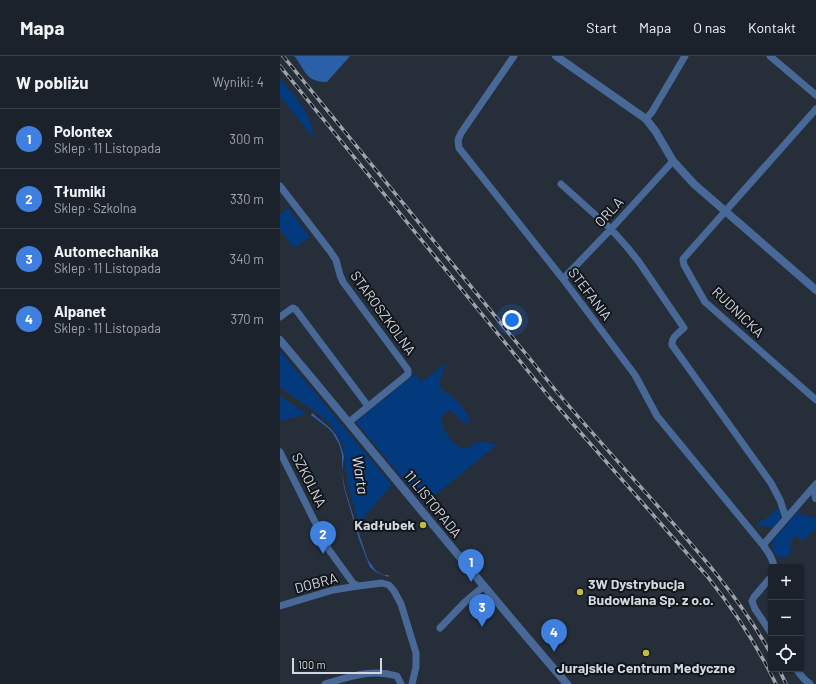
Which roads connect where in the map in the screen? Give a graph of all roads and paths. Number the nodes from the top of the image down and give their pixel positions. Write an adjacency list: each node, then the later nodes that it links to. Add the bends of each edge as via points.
1 (514, 56): 13 (street, STEFANIA, via 464,128 458,145)
2 (556, 56): 7 (street)
3 (685, 56): 7 (street)
4 (770, 56): 5 (street)
5 (816, 96)
6 (816, 109): 11 (street, RUDNICKA)
7 (646, 118): 8 (street)
8 (673, 161): 11 (street, via 694,184); 12 (street, ORLA)
9 (561, 184): 12 (street)
10 (280, 186): 18 (street, STAROSZKOLNA, via 330,251 336,260 343,282 408,370 407,375)
11 (725, 211): 14 (street); 17 (street, RUDNICKA, via 685,257 684,264 705,302)
12 (611, 229): 13 (street, ORLA); 24 (street, via 635,256 684,328 674,337 672,345 770,483 780,500)
13 (563, 279): 25 (street, STEFANIA, via 635,375 657,416)
14 (816, 290)
15 (280, 317): 18 (street, via 292,308 296,310)
16 (280, 340): 19 (street, 11 LISTOPADA)
17 (816, 400)
18 (368, 406): 19 (street, STAROSZKOLNA)
19 (349, 422): 29 (street, 11 LISTOPADA)
20 (280, 452): 28 (street, SZKOLNA, via 329,550 353,583)
21 (816, 484): 24 (street)
22 (816, 490): 23 (street)
23 (816, 498)
24 (786, 518): 25 (street)
25 (763, 545): 26 (street, STEFANIA)
26 (774, 564)
27 (768, 581): 32 (street, via 752,602)
28 (358, 586): 30 (street, DOBRA, via 333,590); 36 (street, via 380,583 389,585 402,604 416,653)
29 (484, 586): 31 (street); 37 (street, 11 LISTOPADA)
30 (280, 606)
31 (440, 628)
32 (768, 628)
33 (798, 672): 38 (street)
34 (324, 684): 35 (street, via 365,673 397,676)
35 (401, 684)
36 (412, 684)
37 (567, 684)
38 (810, 684)

